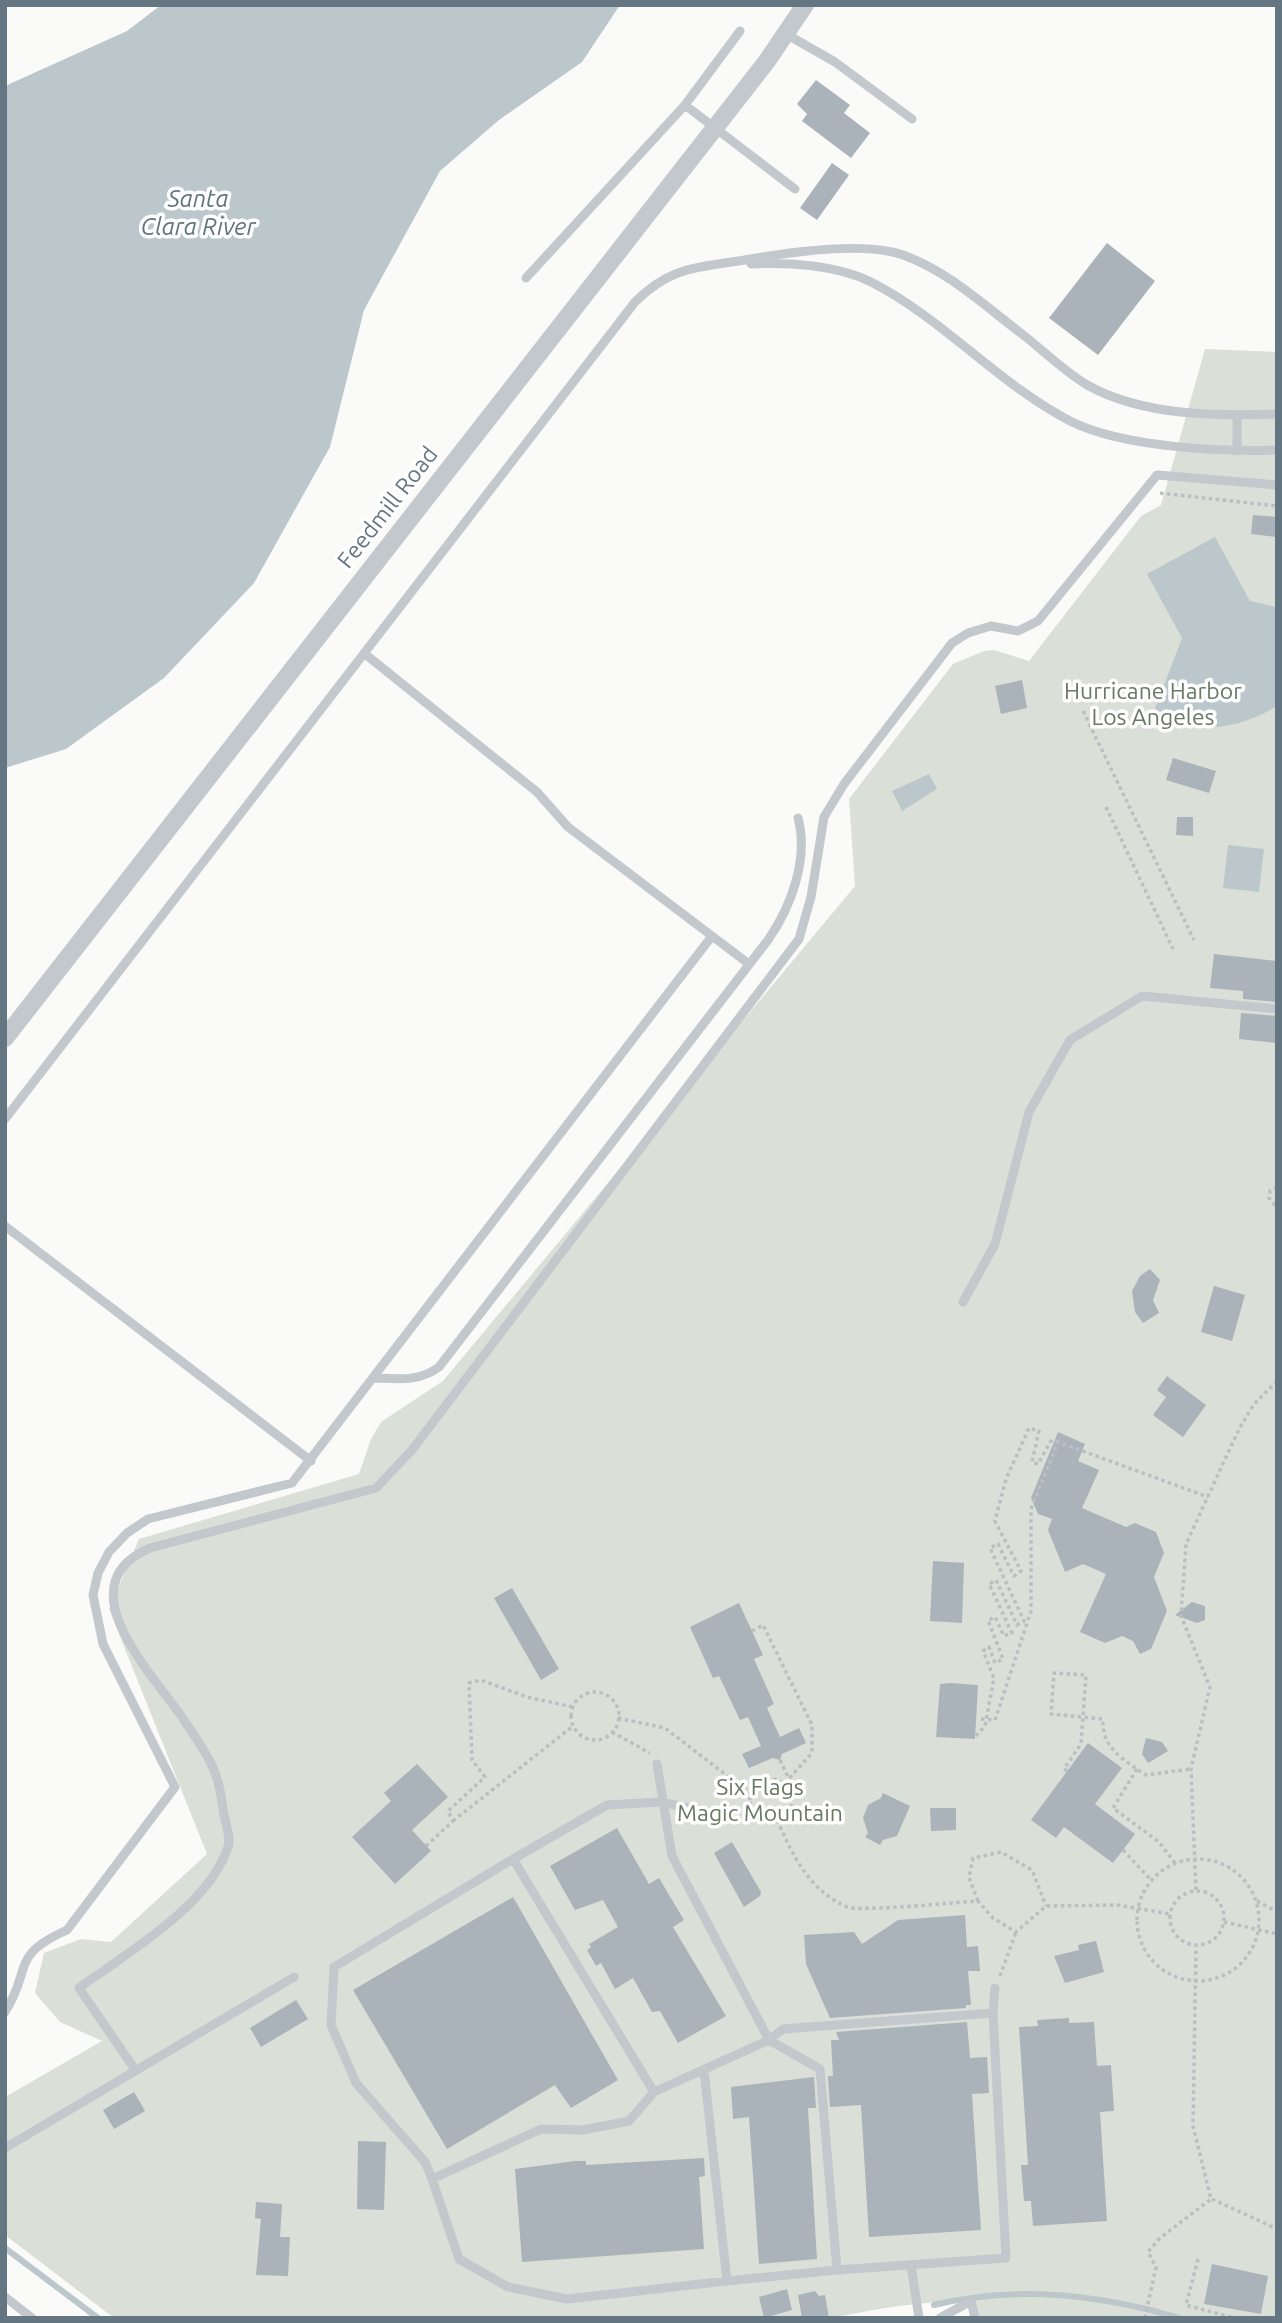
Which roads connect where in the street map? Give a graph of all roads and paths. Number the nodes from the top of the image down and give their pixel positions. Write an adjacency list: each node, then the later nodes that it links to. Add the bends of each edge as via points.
1 (805, 5): 3 (street, Feedmill Road)
2 (740, 31): 4 (lane)
3 (786, 34): 5 (lane, via 835,62); 6 (street, Feedmill Road)
4 (685, 105): 6 (lane); 9 (lane)
5 (912, 119)
6 (713, 129): 7 (lane); 26 (street, Feedmill Road)
7 (795, 189)
8 (717, 265): 11 (lane, via 797,251 900,254 948,278 1088,385 1146,405); 13 (lane, via 773,263 857,276 909,306 1017,388 1075,423 1102,433); 17 (lane, via 673,272 635,302)
9 (526, 278)
10 (1277, 414): 11 (lane)
11 (1237, 415): 13 (lane)
12 (1277, 450): 13 (lane)
13 (1237, 451)
14 (1277, 485): 15 (lane, via 1157,475)
15 (1144, 491): 16 (path); 83 (lane, via 1038,621 1018,631 991,626 951,643 824,817 799,939 412,1450 376,1488 150,1548 119,1569 113,1592 117,1621 217,1777 229,1844 211,1882 157,1931 79,1988)
16 (1277, 506)
17 (365, 654): 21 (lane, via 537,792 568,827); 27 (lane)
18 (1083, 711): 22 (path)
19 (1106, 807): 23 (path)
20 (798, 818): 24 (lane, via 800,851 793,897)
21 (712, 936): 24 (lane); 32 (lane)
22 (1194, 940)
23 (1173, 949)
24 (749, 964): 32 (lane, via 439,1367 426,1376 409,1379)
25 (1277, 1009): 31 (lane, via 1142,996 1070,1040 1029,1112 995,1244)
26 (5, 1038)
27 (5, 1119)
28 (1277, 1186): 29 (path, via 1269,1198)
29 (1277, 1207)
30 (5, 1226): 35 (lane)
31 (963, 1302)
32 (375, 1378): 35 (lane)
33 (1277, 1381): 36 (path, via 1254,1404)
34 (1058, 1442): 36 (path); 41 (path, bridge, via 1031,1509 1031,1611 995,1720); 44 (path, via 1052,1439 1038,1464 1032,1462 1039,1431 1029,1428 1006,1479 995,1521 1021,1571 1014,1576 998,1544 990,1548 1024,1621 1017,1625 996,1580 989,1584 1012,1633 1004,1636 995,1617 988,1620 1003,1659 995,1663 989,1647 983,1651 994,1678 985,1726)
35 (311, 1461): 79 (lane, via 292,1483 148,1519 109,1552 93,1595 103,1644 175,1787 66,1930 30,1952 18,1992)
36 (1208, 1497): 48 (path, via 1186,1544 1181,1616 1210,1687)
37 (752, 1630): 50 (path, via 763,1625 812,1725 812,1753)
38 (573, 1707): 40 (path, via 588,1693 603,1694 615,1703); 42 (path); 57 (path, via 527,1698 481,1680 468,1683 472,1760 485,1777 448,1811)
39 (1083, 1717): 39 (path, via 1051,1714 1054,1673 1086,1675); 47 (path, via 1103,1719 1107,1742 1116,1756); 49 (path, via 1081,1744 1064,1769)
40 (618, 1718): 43 (path); 52 (path, via 665,1728)
41 (981, 1719)
42 (573, 1726): 43 (path, via 592,1740); 57 (path)
43 (612, 1732): 46 (path, via 648,1750)
44 (976, 1736)
45 (780, 1760): 50 (path)
46 (657, 1764): 53 (lane)
47 (1137, 1769): 48 (path, via 1146,1775); 62 (path, via 1113,1808 1159,1842)
48 (1191, 1769): 60 (path)
49 (1067, 1771)
50 (789, 1779): 51 (path)
51 (785, 1783): 52 (path, via 766,1779); 56 (path, via 792,1794 791,1807)
52 (751, 1794): 54 (path)
53 (661, 1802): 55 (lane); 61 (lane, via 607,1805); 81 (lane, via 672,1856)
54 (752, 1809): 55 (path); 56 (path, via 762,1819)
55 (709, 1812)
56 (777, 1820): 65 (path, via 797,1865 815,1885 849,1909)
57 (453, 1821): 58 (path)
58 (426, 1846)
59 (1123, 1850): 63 (path)
60 (1196, 1858): 62 (path); 64 (path); 66 (path, via 1233,1870)
61 (513, 1859): 84 (lane); 86 (lane, via 334,1967 331,2025 356,2083 425,2162)
62 (1175, 1863): 63 (path)
63 (1152, 1881): 68 (path)
64 (1196, 1890): 70 (path, via 1175,1900); 71 (path, via 1216,1898)
65 (978, 1901): 67 (path, via 969,1878 973,1858 1001,1852 1032,1870); 73 (path, via 993,1918)
66 (1257, 1901): 69 (path); 72 (path)
67 (1046, 1906): 68 (path); 73 (path)
68 (1137, 1909): 70 (path); 77 (path, via 1137,1930 1157,1967 1174,1978)
69 (1277, 1912)
70 (1170, 1914): 75 (path, via 1176,1935)
71 (1224, 1922): 72 (path); 75 (path, via 1216,1938)
72 (1258, 1930): 74 (path); 77 (path, via 1247,1958 1233,1972)
73 (1016, 1932): 78 (path)
74 (1277, 1934)
75 (1196, 1945): 77 (path)
76 (294, 1977): 83 (lane)
77 (1195, 1982): 87 (path, via 1193,2126)
78 (995, 1988): 80 (lane)
79 (5, 2012)
80 (993, 2013): 81 (lane, via 783,2029); 90 (lane, via 1006,2258)
81 (769, 2040): 82 (lane); 91 (lane, via 820,2069)
82 (704, 2070): 84 (lane); 92 (lane)
83 (136, 2071): 85 (lane)
84 (654, 2092): 86 (lane, via 629,2121 583,2130 541,2129)
85 (5, 2148)
86 (432, 2179): 92 (lane, via 459,2259 508,2287 567,2299)
87 (1211, 2199): 88 (path); 98 (path, via 1148,2252 1156,2266)
88 (1277, 2229)
89 (1198, 2259): 99 (path, via 1186,2305)
90 (911, 2265): 91 (lane); 95 (lane)
91 (837, 2270): 92 (lane)
92 (727, 2281)
93 (5, 2297): 94 (lane)
94 (32, 2318)
95 (919, 2318)
96 (940, 2318): 97 (lane, via 971,2301)
97 (975, 2318)
98 (1145, 2318)
99 (1234, 2318)

